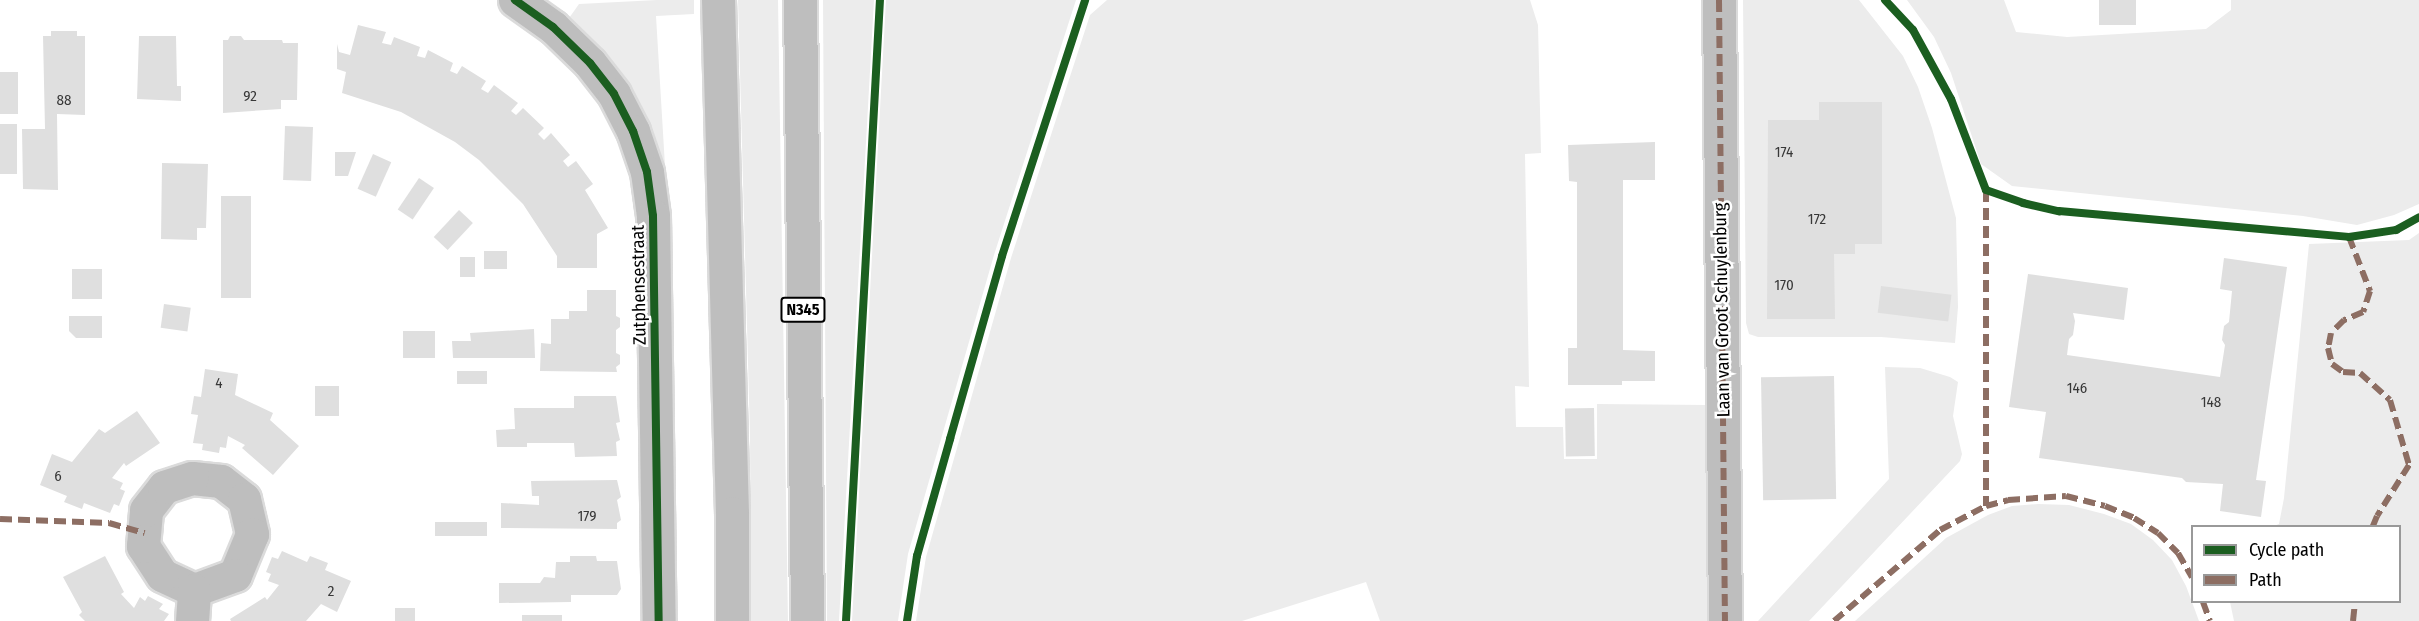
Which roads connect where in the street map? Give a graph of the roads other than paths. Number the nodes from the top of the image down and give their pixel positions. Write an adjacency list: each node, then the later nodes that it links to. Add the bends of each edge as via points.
1 (515, 0): 5 (street, Zutphensestraat, via 553,27 590,63 614,94 633,131 646,172 652,216)
2 (718, 0): 6 (street)
3 (800, 0): 7 (street, N345)
4 (1719, 0): 8 (street, Laan van Groot Schuylenburg)
5 (659, 621)
6 (732, 621)
7 (807, 621)
8 (1725, 621)

